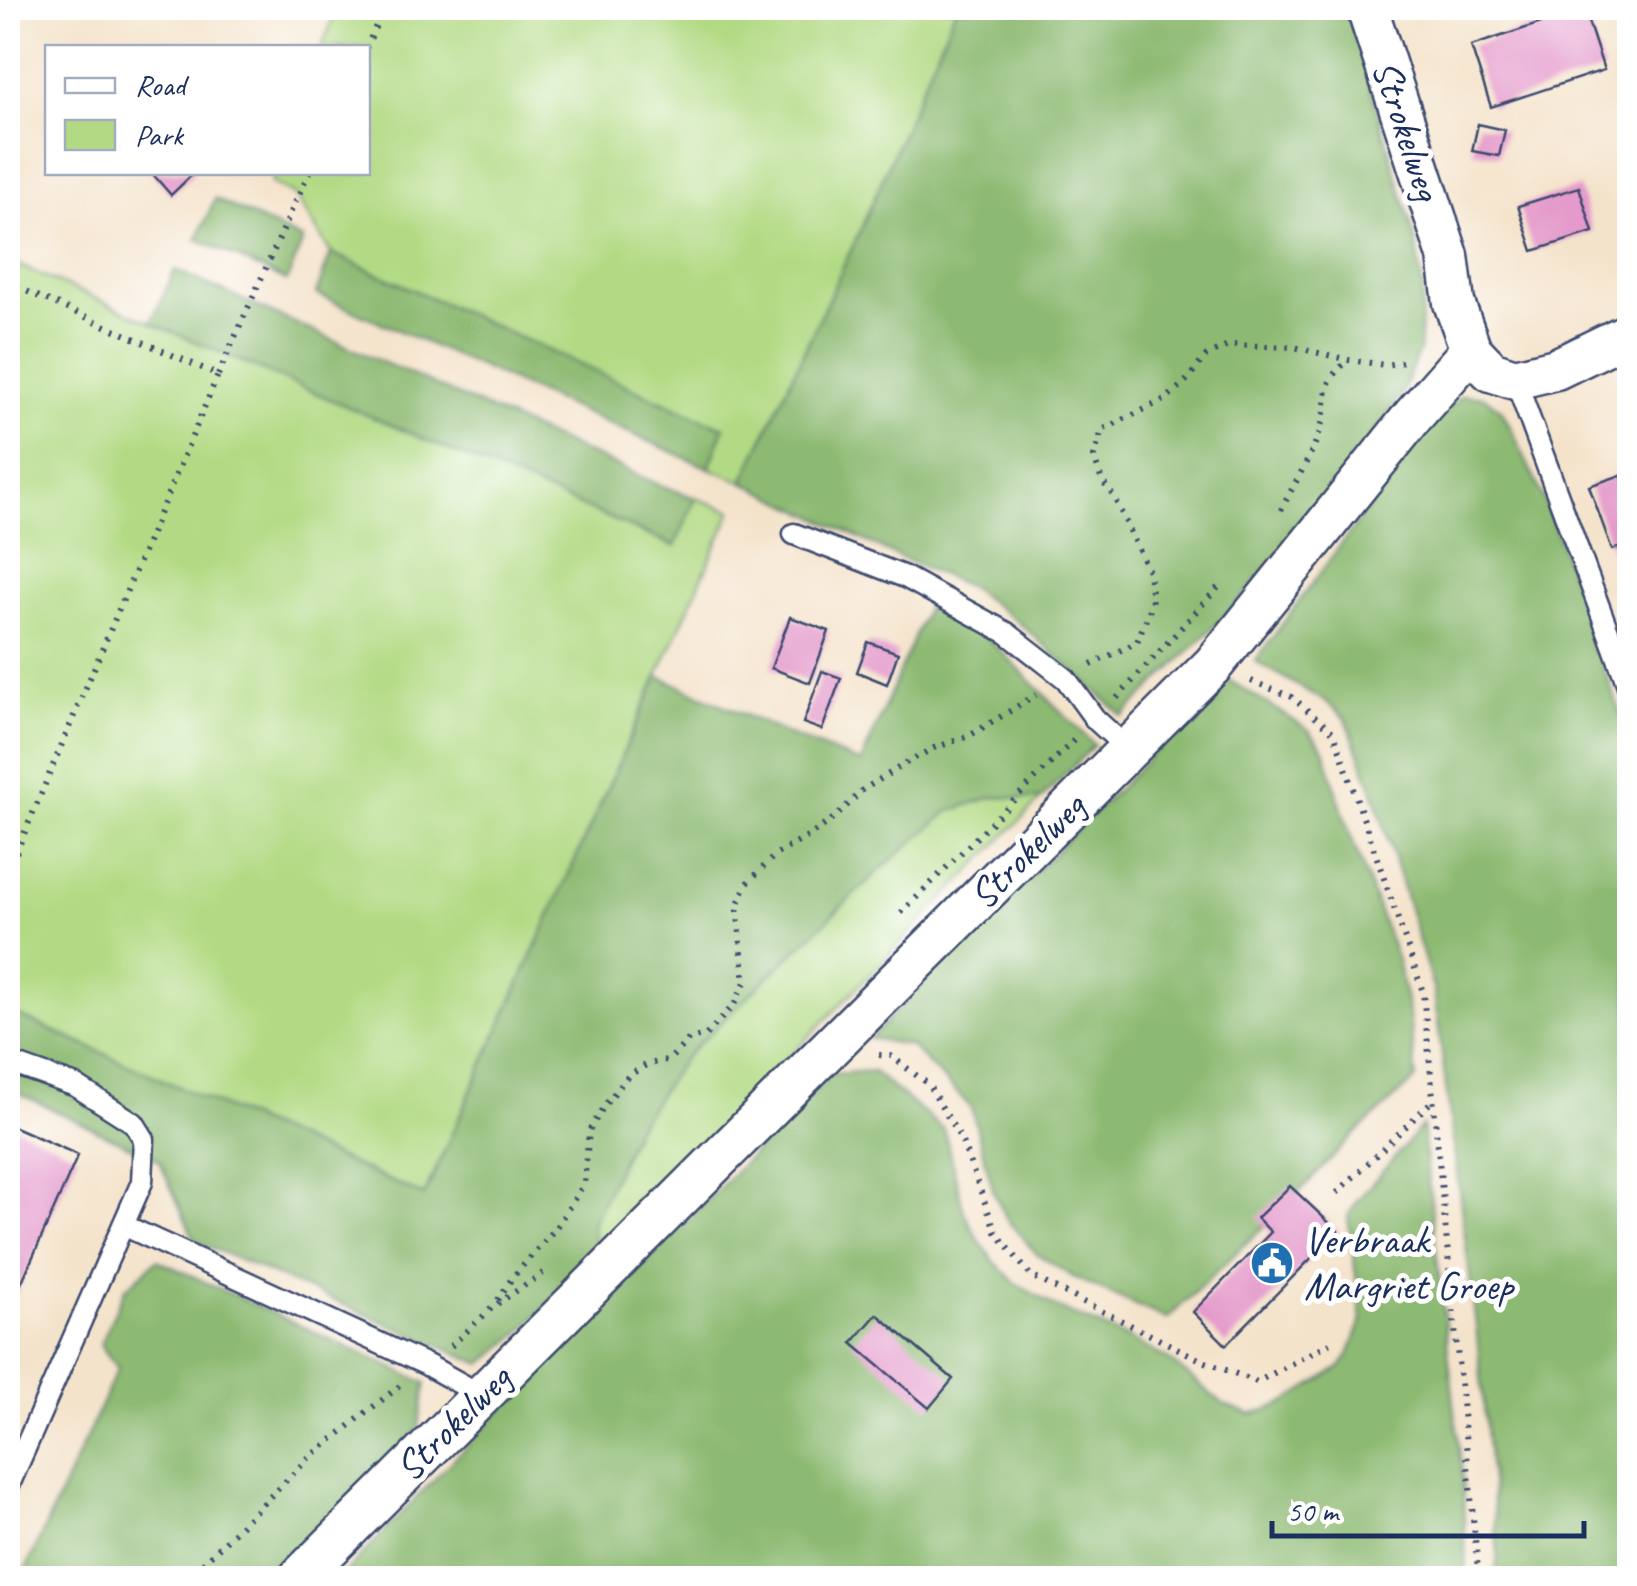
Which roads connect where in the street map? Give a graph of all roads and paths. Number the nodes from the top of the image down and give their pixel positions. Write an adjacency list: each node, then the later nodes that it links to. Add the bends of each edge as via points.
1 (384, 8): 3 (path)
2 (1367, 8): 7 (street, Strokelweg, via 1448,256 1454,303)
3 (367, 45)
4 (308, 175): 8 (path)
5 (8, 283): 8 (path)
6 (1630, 333): 9 (street, via 1556,369)
7 (1471, 350): 9 (street, via 1491,371); 13 (street, Strokelweg)
8 (218, 375): 18 (path)
9 (1515, 379): 15 (lane)
10 (1278, 518): 14 (path, via 1320,431 1334,371 1349,360 1294,346 1230,345 1206,356 1166,398 1102,430 1094,457 1149,571 1152,604 1137,642)
11 (794, 534): 14 (lane, via 905,577 1007,632)
12 (1231, 572): 16 (path, Strokelweg)
13 (1213, 665): 17 (street, Strokelweg); 22 (path, via 1292,697 1334,732 1422,992)
14 (1066, 679): 16 (lane); 26 (path, via 862,792 746,885 737,906 745,982 734,1005 706,1034 628,1076 616,1091 589,1131 584,1184)
15 (1630, 692)
16 (1095, 719): 17 (lane); 19 (path, Strokelweg)
17 (1129, 750): 20 (street, Strokelweg)
18 (8, 872)
19 (896, 918)
20 (828, 1050): 27 (path, via 891,1056 928,1084 961,1139 996,1232 1032,1276 1257,1382); 29 (street, Strokelweg)
21 (8, 1062): 24 (lane, via 76,1086 134,1123 144,1138 142,1182)
22 (1432, 1100): 23 (path); 33 (path)
23 (1337, 1192)
24 (123, 1225): 28 (lane); 30 (lane)
25 (557, 1264): 26 (path, Strokelweg)
26 (494, 1306): 28 (path, Strokelweg)
27 (1330, 1342)
28 (427, 1365): 29 (lane); 31 (path, Strokelweg, via 310,1458)
29 (481, 1395): 32 (street, Strokelweg)
30 (8, 1487)
31 (188, 1578)
32 (299, 1578)
33 (1474, 1578)

